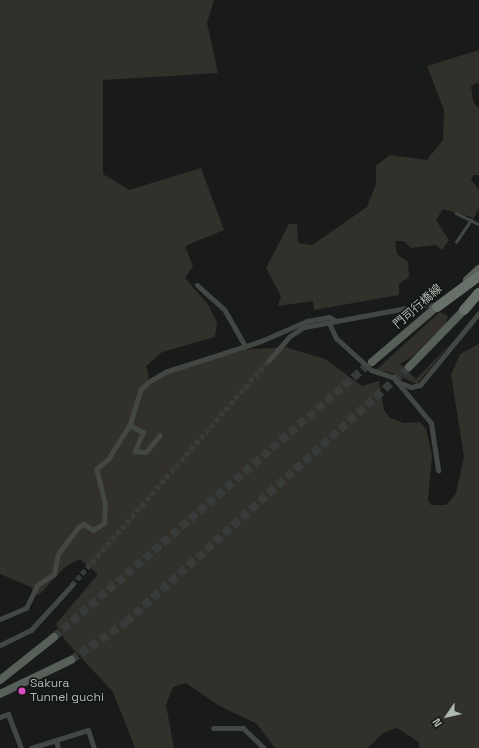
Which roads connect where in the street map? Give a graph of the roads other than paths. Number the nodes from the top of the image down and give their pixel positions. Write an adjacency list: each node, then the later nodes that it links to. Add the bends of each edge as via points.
1 (456, 213): 2 (lane)
2 (471, 220): 3 (lane); 4 (lane)
3 (479, 224)
4 (456, 242)
5 (479, 269): 9 (main road, 門司行橋線)
6 (479, 276): 9 (highway)
7 (197, 285): 14 (street, via 224,309)
8 (479, 295): 10 (highway)
9 (438, 306): 12 (street, via 428,304); 16 (main road, 門司行橋線)
10 (464, 310): 17 (main road)
11 (479, 313): 18 (street, via 420,385 411,387)
12 (336, 322): 13 (street); 14 (street, via 329,317 307,321)
13 (329, 323): 15 (street, via 298,331); 18 (street, via 336,338 371,370)
14 (245, 346): 19 (street, via 194,361 148,382 141,390)
15 (269, 360)
16 (372, 362)
17 (409, 367)
18 (396, 381): 21 (street, via 431,423)
19 (129, 425): 20 (street, via 143,432 135,451 146,452); 23 (street, via 108,459 96,469 105,504 104,523 93,530 83,524 78,527 58,554 54,574 37,585 26,608)
20 (160, 435)
21 (438, 470)
22 (72, 585): 25 (street, via 31,630)
23 (0, 619)
24 (54, 637): 27 (main road)
25 (0, 645)
26 (71, 660): 28 (main road)
27 (0, 680)
28 (0, 694)
29 (0, 717): 32 (street, via 8,714)
30 (213, 728): 36 (street, via 243,728)
31 (56, 740): 33 (street); 34 (street); 35 (street, via 88,730)
32 (20, 748)
33 (31, 748)
34 (58, 748)
35 (94, 748)
36 (264, 748)

